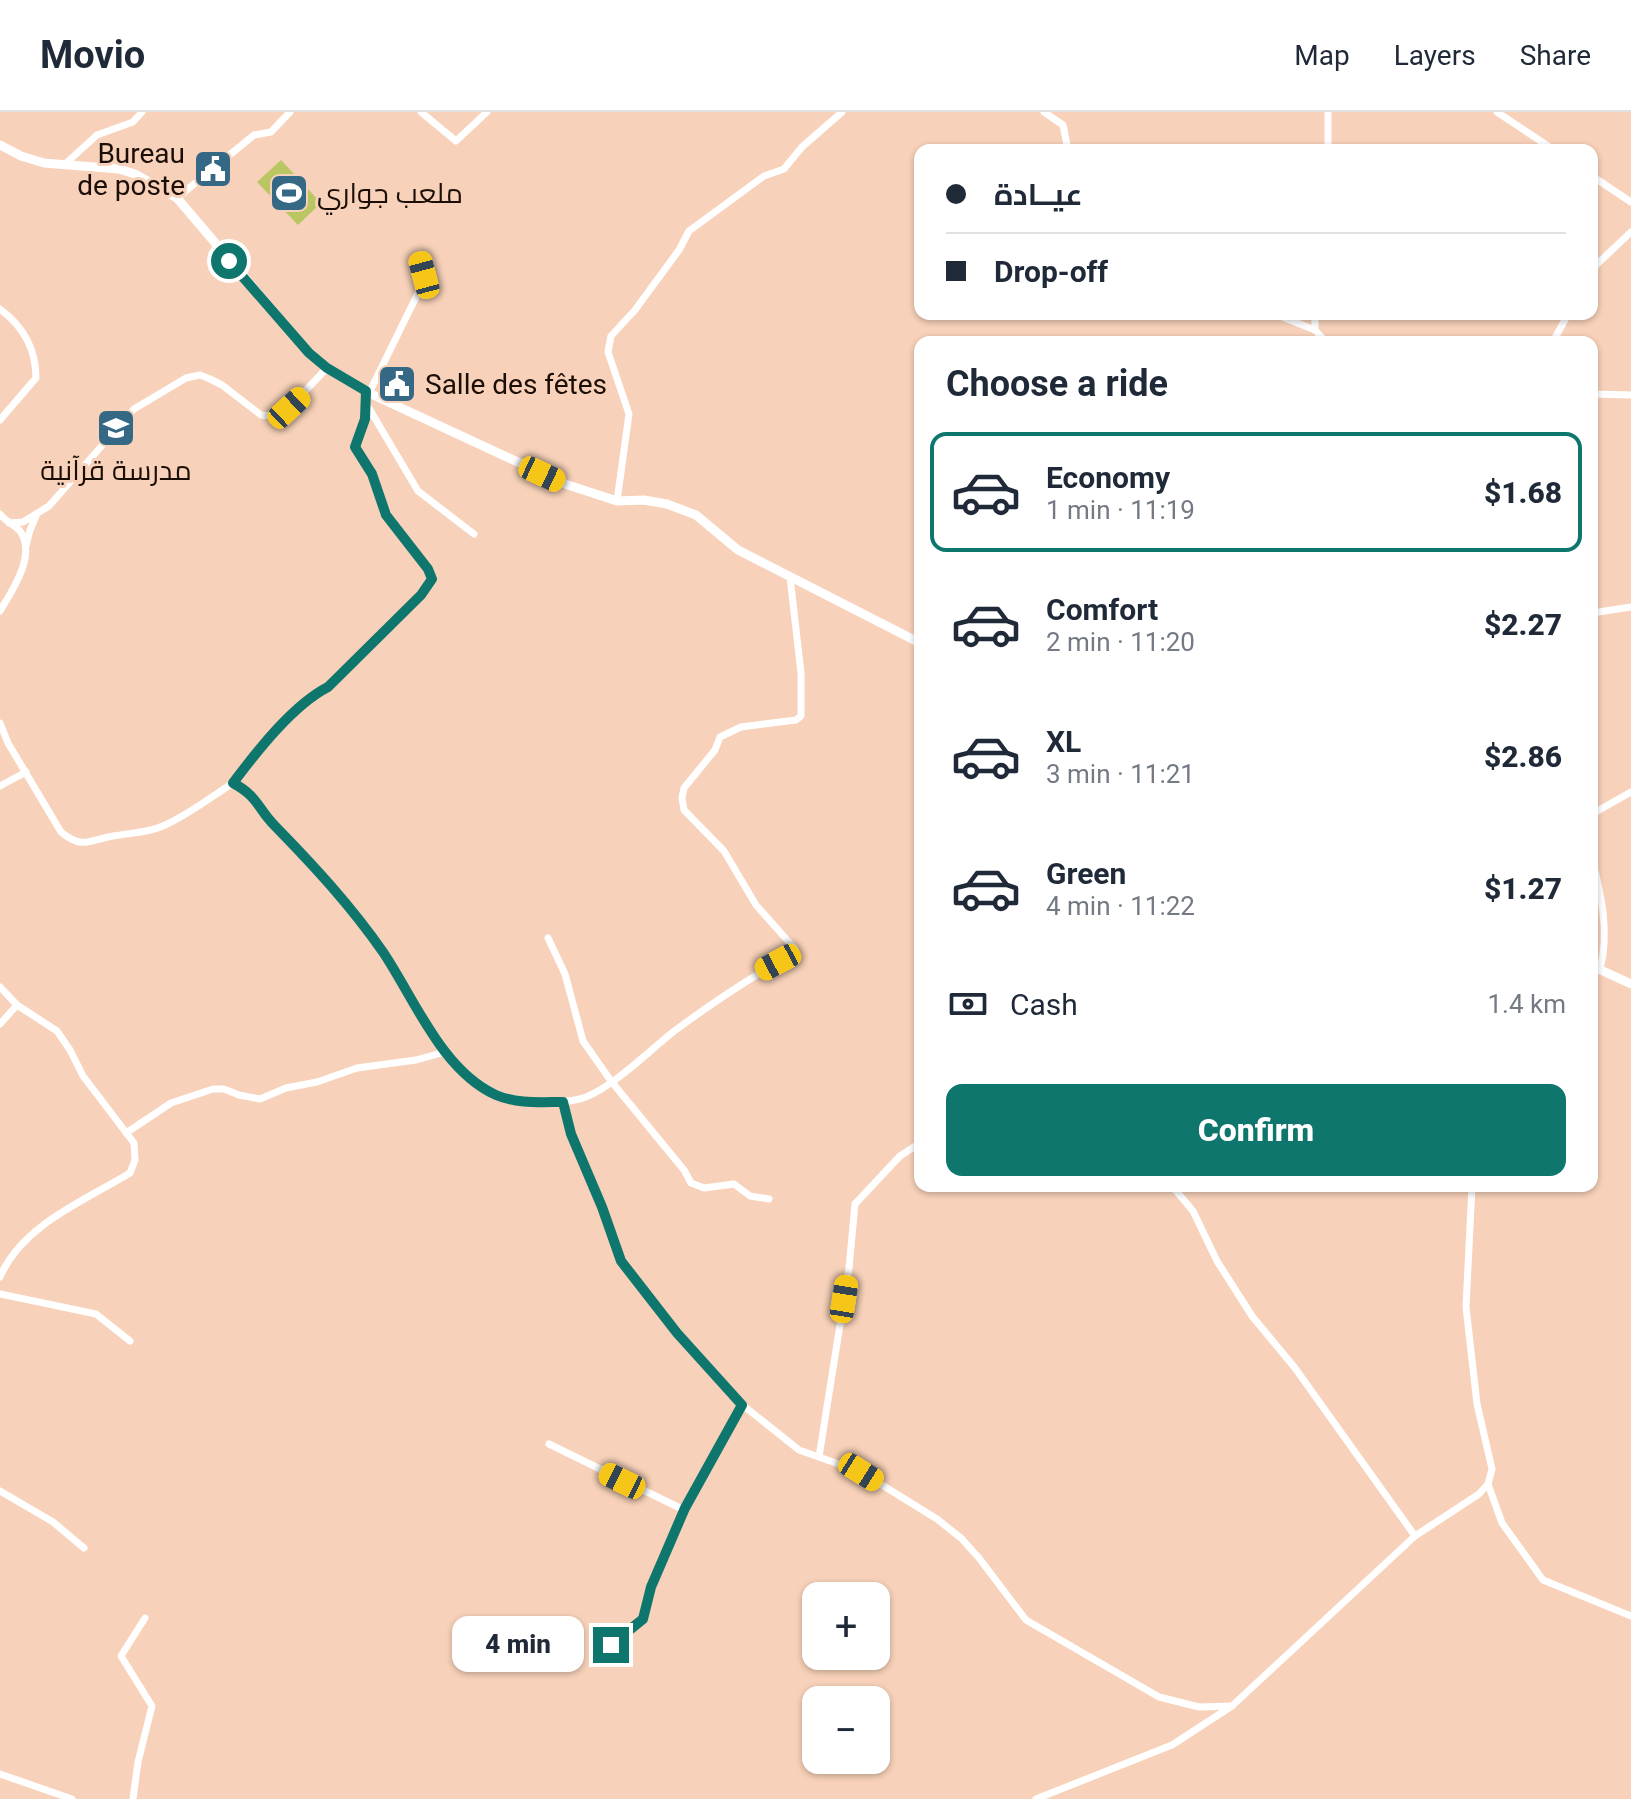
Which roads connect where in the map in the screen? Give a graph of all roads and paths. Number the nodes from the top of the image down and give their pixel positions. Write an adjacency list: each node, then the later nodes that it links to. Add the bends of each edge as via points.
1 (290, 112): 15 (street, via 271,132 254,135)
2 (421, 112): 3 (street, via 456,141)
3 (487, 112)
4 (842, 112): 30 (street, via 784,169 764,176 689,231 611,336 608,352 629,414)
5 (1044, 112): 9 (street, via 1063,125)
6 (1328, 112): 10 (street)
7 (1497, 112): 11 (street)
8 (139, 114): 13 (street, via 97,135)
9 (1067, 144)
10 (1328, 144)
11 (1545, 144)
12 (0, 145): 13 (street, via 21,156)
13 (64, 165): 15 (street, via 119,169)
14 (1598, 180): 16 (street)
15 (177, 198): 25 (street)
16 (1631, 202)
17 (1631, 232): 19 (street)
18 (419, 258): 28 (street, via 421,287)
19 (1598, 263)
20 (0, 309): 29 (street, via 29,340 36,364 36,378)
21 (1290, 320): 23 (street)
22 (1315, 320): 23 (street)
23 (1315, 330): 24 (street)
24 (1320, 336)
25 (327, 368): 28 (street); 32 (street, via 289,408 271,416 261,415 210,379 186,378 134,409)
26 (1598, 394): 27 (street)
27 (1631, 395)
28 (367, 396): 30 (street, via 565,484); 34 (street, via 418,491); 43 (street, via 355,447 372,474 386,515 432,579 328,687 278,730)
29 (0, 420)
30 (617, 501): 36 (street, via 680,508 738,550)
31 (0, 514): 33 (street)
32 (37, 514): 33 (street); 35 (street)
33 (9, 523): 35 (street, via 20,532)
34 (474, 534)
35 (26, 548): 38 (street, via 16,586)
36 (790, 577): 40 (street); 56 (street, via 801,716 741,727 720,737 682,798 684,810 724,851 756,905 795,953 687,1022)
37 (1631, 607): 39 (street)
38 (0, 611)
39 (1598, 612)
40 (914, 640)
41 (0, 723): 42 (street)
42 (26, 772): 43 (street, via 61,832 88,844 164,826); 44 (street)
43 (233, 783): 55 (street, via 249,791 340,895)
44 (0, 786)
45 (1631, 792): 46 (street)
46 (1598, 811)
47 (1598, 884): 49 (street, via 1605,915 1604,955)
48 (548, 938): 56 (street, via 565,974 583,1041)
49 (1598, 965)
50 (1598, 969): 51 (street)
51 (1631, 984)
52 (0, 987): 53 (street)
53 (17, 1005): 54 (street); 58 (street, via 57,1031)
54 (0, 1024)
55 (445, 1052): 57 (street, via 494,1094 520,1102); 58 (street, via 357,1068 260,1099 224,1089 205,1091 171,1103)
56 (611, 1081): 57 (street, via 586,1097); 62 (street, via 691,1183 704,1188 734,1184 750,1196)
57 (563, 1102): 68 (street, via 621,1261)
58 (126, 1133): 64 (street, via 134,1143 130,1173 31,1233)
59 (914, 1147): 70 (street, via 855,1204)
60 (1177, 1192): 74 (street, via 1252,1316)
61 (1472, 1192): 71 (street, via 1466,1307 1477,1404 1492,1469)
62 (769, 1199)
63 (0, 1251): 64 (street)
64 (8, 1258): 65 (street)
65 (0, 1277)
66 (0, 1294): 67 (street, via 96,1314)
67 (130, 1341)
68 (742, 1405): 70 (street, via 799,1450); 73 (street)
69 (549, 1444): 73 (street)
70 (819, 1457): 80 (street, via 861,1472 937,1519 979,1558 1026,1620 1159,1697)
71 (1488, 1484): 74 (street); 76 (street, via 1502,1523 1543,1580)
72 (0, 1491): 75 (street, via 53,1522)
73 (684, 1510): 78 (street, via 643,1619)
74 (1415, 1536): 79 (street)
75 (84, 1548)
76 (1631, 1616)
77 (145, 1618): 84 (street, via 121,1656 152,1706)
78 (611, 1645)
79 (1232, 1706): 80 (street); 81 (street)
80 (1199, 1707): 81 (street, via 1205,1716)
81 (1203, 1727): 85 (street, via 1172,1745)
82 (0, 1774): 83 (street)
83 (72, 1799)
84 (133, 1799)
85 (1036, 1799)

